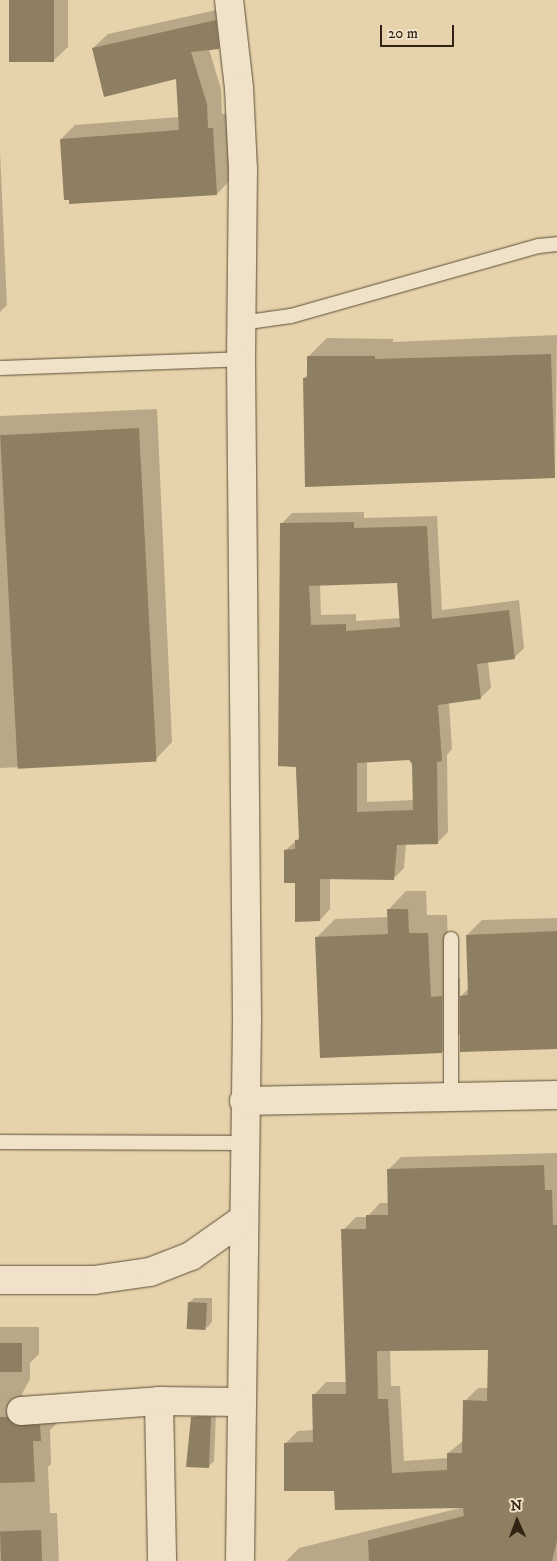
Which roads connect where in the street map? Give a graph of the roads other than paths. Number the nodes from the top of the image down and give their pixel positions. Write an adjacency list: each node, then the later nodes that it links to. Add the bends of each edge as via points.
1 (229, 0): 3 (street, via 239,88 243,169)
2 (557, 244): 3 (lane, via 539,246 292,316)
3 (241, 323): 4 (street)
4 (241, 359): 5 (lane); 9 (street, via 247,1019)
5 (0, 368)
6 (451, 939): 8 (lane)
7 (557, 1095): 8 (street)
8 (451, 1097): 9 (street)
9 (244, 1101): 11 (street)
10 (0, 1142): 11 (lane)
11 (245, 1144): 12 (street)
12 (242, 1220): 13 (street, via 191,1256 150,1272 94,1280); 15 (street)
13 (0, 1280)
14 (159, 1401): 15 (street); 16 (street); 17 (street)
15 (239, 1402): 18 (street)
16 (21, 1411)
17 (162, 1561)
18 (240, 1561)

